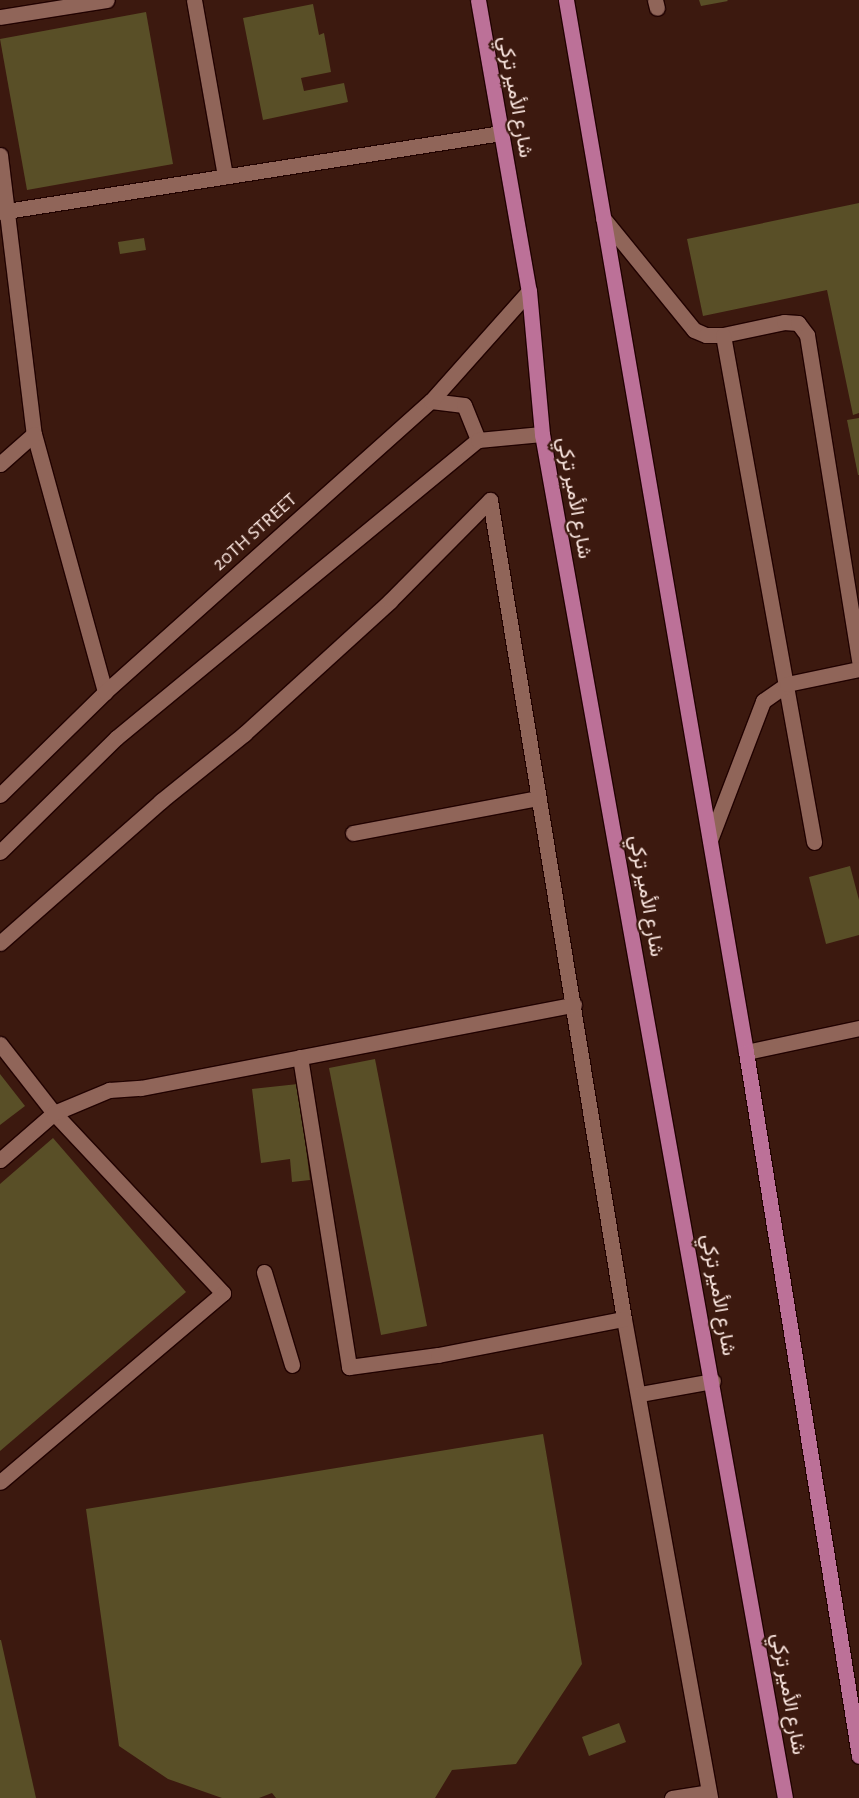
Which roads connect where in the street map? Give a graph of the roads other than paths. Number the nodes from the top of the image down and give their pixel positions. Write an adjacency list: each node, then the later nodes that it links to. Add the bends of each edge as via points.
1 (107, 0): 5 (street)
2 (194, 0): 8 (street)
3 (478, 0): 6 (main road, شارع الأمير تركي)
4 (566, 0): 10 (main road)
5 (0, 18)
6 (501, 133): 8 (street); 11 (main road, شارع الأمير تركي)
7 (0, 155): 9 (street)
8 (225, 176): 9 (street)
9 (4, 211): 14 (street)
10 (603, 218): 12 (street, via 694,330 706,335); 25 (main road)
11 (529, 291): 13 (street, 20TH STREET); 15 (main road, شارع الأمير تركي)
12 (723, 335): 18 (street, via 784,322 798,323 807,334); 20 (street)
13 (431, 401): 16 (street, via 464,405); 21 (street, 20TH STREET)
14 (34, 434): 17 (street); 21 (street)
15 (542, 434): 16 (street); 39 (main road, شارع الأمير تركي)
16 (478, 440): 27 (street, via 116,738)
17 (0, 464)
18 (859, 661)
19 (859, 669): 20 (street)
20 (787, 684): 25 (street, via 763,702); 26 (street)
21 (105, 692): 22 (street, 20TH STREET)
22 (0, 795)
23 (538, 798): 24 (street); 28 (street, via 490,500 390,601 244,734 161,800); 29 (street)
24 (353, 832)
25 (710, 840): 32 (main road)
26 (814, 842)
27 (0, 852)
28 (0, 943)
29 (574, 1005): 33 (street); 37 (street)
30 (859, 1028): 32 (street)
31 (0, 1044): 34 (street)
32 (746, 1052): 42 (main road)
33 (300, 1057): 34 (street, via 141,1088 109,1090); 37 (street, via 349,1367 438,1356)
34 (54, 1112): 35 (street); 41 (street, via 223,1293)
35 (0, 1160)
36 (264, 1272): 38 (street)
37 (624, 1319): 40 (street)
38 (292, 1366)
39 (713, 1381): 40 (street); 45 (main road, شارع الأمير تركي)
40 (640, 1394): 43 (street)
41 (0, 1482)
42 (859, 1756)
43 (710, 1795): 44 (street)
44 (672, 1798)
45 (785, 1798)

